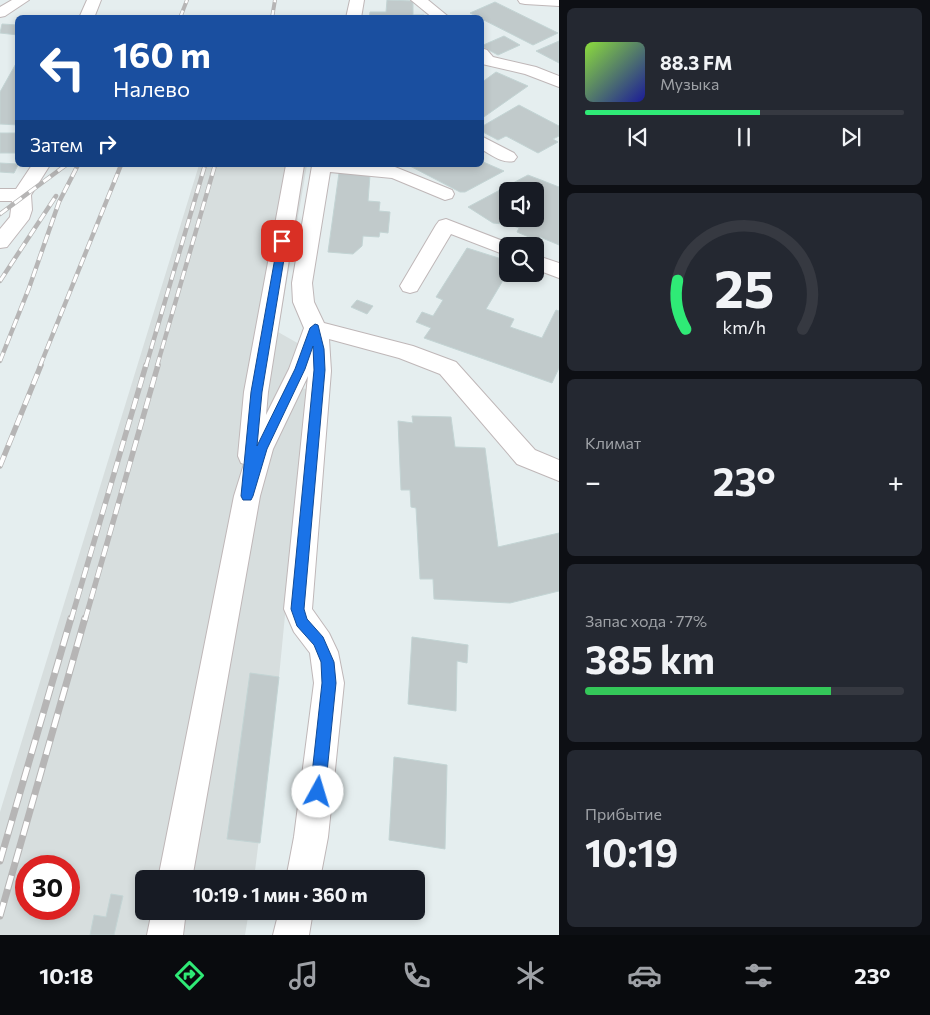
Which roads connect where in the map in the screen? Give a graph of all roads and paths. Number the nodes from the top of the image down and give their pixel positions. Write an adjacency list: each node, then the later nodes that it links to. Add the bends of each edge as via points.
1 (22, 0): 7 (street)
2 (94, 0): 8 (street)
3 (357, 0): 9 (street)
4 (418, 0): 10 (street)
5 (526, 0): 6 (street)
6 (559, 2)
7 (0, 13)
8 (87, 15)
9 (354, 15)
10 (439, 15)
11 (484, 56): 12 (street, via 488,61 530,70)
12 (559, 82)
13 (484, 143): 14 (street)
14 (508, 157)
15 (40, 167): 21 (street)
16 (296, 167): 29 (street, via 256,392)
17 (322, 167): 27 (street, via 301,296)
18 (340, 167): 19 (street, via 394,173)
19 (445, 194)
20 (0, 195): 21 (street)
21 (22, 196): 22 (street, via 19,219)
22 (0, 242)
23 (499, 247): 26 (street, via 446,226)
24 (544, 265): 25 (street)
25 (559, 271)
26 (410, 286)
27 (315, 328): 28 (street, via 405,352 448,368 526,457); 29 (street, via 300,369 261,449); 31 (street, via 320,370 298,609 302,622 324,651 329,683 313,828)
28 (559, 471)
29 (247, 496): 30 (street)
30 (177, 870)
31 (304, 870)
32 (168, 920): 34 (street)
33 (294, 920): 35 (street)
34 (165, 935)
35 (291, 935)

